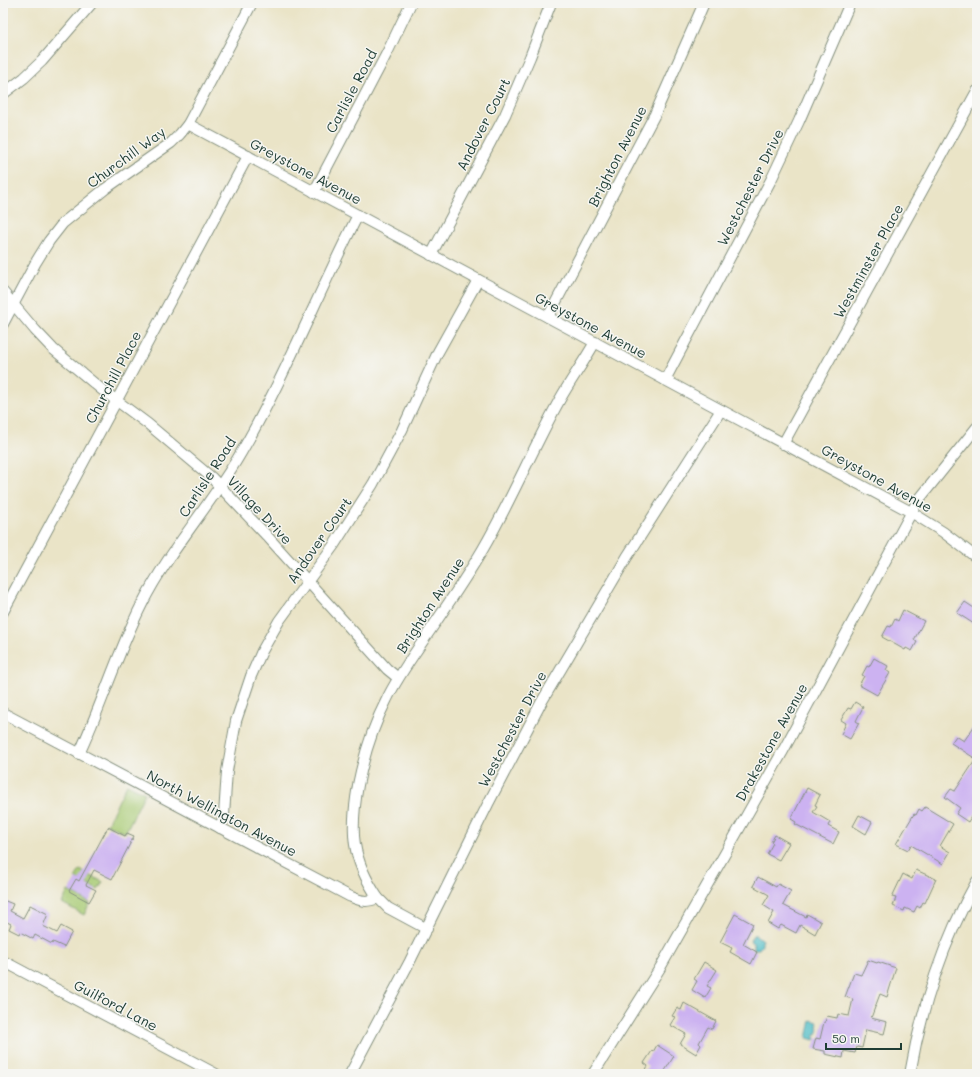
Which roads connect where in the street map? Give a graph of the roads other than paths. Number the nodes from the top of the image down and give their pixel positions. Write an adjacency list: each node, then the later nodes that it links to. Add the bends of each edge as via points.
1 (92, 3): 8 (street, via 42,61)
2 (252, 3): 9 (street, Churchill Way)
3 (411, 3): 11 (street, Carlisle Road)
4 (551, 3): 13 (street, Andover Court, via 505,115)
5 (704, 3): 17 (street, Brighton Avenue, via 655,114)
6 (850, 3): 20 (street, Westchester Drive, via 803,114 772,178)
7 (977, 91): 24 (street, Westminster Place)
8 (3, 94)
9 (188, 124): 10 (street, Greystone Avenue); 16 (street, Churchill Way, via 171,143 105,189 63,224 36,262)
10 (248, 156): 11 (street, Greystone Avenue); 21 (street, Churchill Place)
11 (314, 192): 12 (street, Greystone Avenue)
12 (358, 215): 13 (street, Greystone Avenue); 25 (street, Carlisle Road, via 280,381)
13 (431, 255): 14 (street, Greystone Avenue)
14 (478, 280): 17 (street, Greystone Avenue); 28 (street, Andover Court, via 438,352 387,460 353,517)
15 (3, 292): 16 (street, Village Drive)
16 (13, 305): 18 (street, Churchill Way); 21 (street, Village Drive, via 53,350)
17 (548, 317): 19 (street, Greystone Avenue)
18 (3, 324)
19 (595, 342): 20 (street, Greystone Avenue); 30 (street, Brighton Avenue, via 559,401 484,548)
20 (665, 380): 22 (street, Greystone Avenue)
21 (116, 400): 25 (street, Village Drive, via 187,456); 29 (street, Churchill Place)
22 (721, 410): 24 (street, Greystone Avenue); 36 (street, Westchester Drive, via 627,557 563,664 513,755)
23 (977, 427): 26 (street, Drakestone Avenue)
24 (784, 444): 26 (street, Greystone Avenue)
25 (220, 487): 28 (street, Village Drive); 32 (street, Carlisle Road, via 167,562 142,603)
26 (911, 512): 27 (street, Greystone Avenue); 40 (street, Drakestone Avenue, via 735,836 660,968)
27 (977, 558)
28 (307, 582): 30 (street, Village Drive); 33 (street, Andover Court, via 279,621 251,676 243,698 226,772 224,814)
29 (3, 612)
30 (398, 678): 35 (street, Brighton Avenue, via 372,734 360,774 354,815 354,840 359,864)
31 (3, 713): 32 (street, North Wellington Avenue)
32 (79, 754): 33 (street, North Wellington Avenue)
33 (220, 828): 35 (street, North Wellington Avenue, via 349,896 368,902)
34 (977, 881): 41 (street, via 966,899 944,952 921,1022)
35 (378, 898): 36 (street, via 388,908)
36 (426, 929): 39 (street, Westchester Drive)
37 (3, 961): 38 (street, Guilford Lane)
38 (216, 1074)
39 (350, 1074)
40 (593, 1074)
41 (910, 1074)

